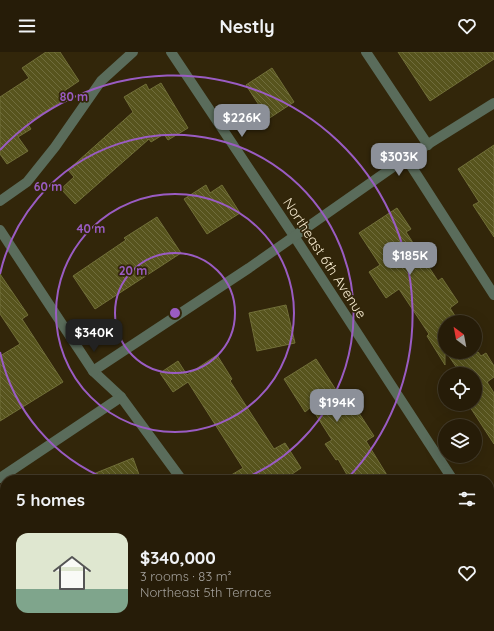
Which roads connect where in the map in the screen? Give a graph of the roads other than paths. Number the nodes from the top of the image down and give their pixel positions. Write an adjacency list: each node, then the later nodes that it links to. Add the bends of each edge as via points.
1 (133, 52): 7 (street, via 101,81 27,182)
2 (171, 52): 9 (street, Northeast 6th Avenue)
3 (366, 52): 5 (street)
4 (494, 102): 5 (street)
5 (428, 145): 6 (street)
6 (406, 158): 9 (street); 10 (street)
7 (0, 201)
8 (0, 230): 11 (street)
9 (294, 236): 11 (street); 15 (street, Northeast 6th Avenue)
10 (494, 295)
11 (93, 371): 12 (street)
12 (122, 397): 13 (street); 14 (street)
13 (5, 475)
14 (178, 475)
15 (450, 475)

